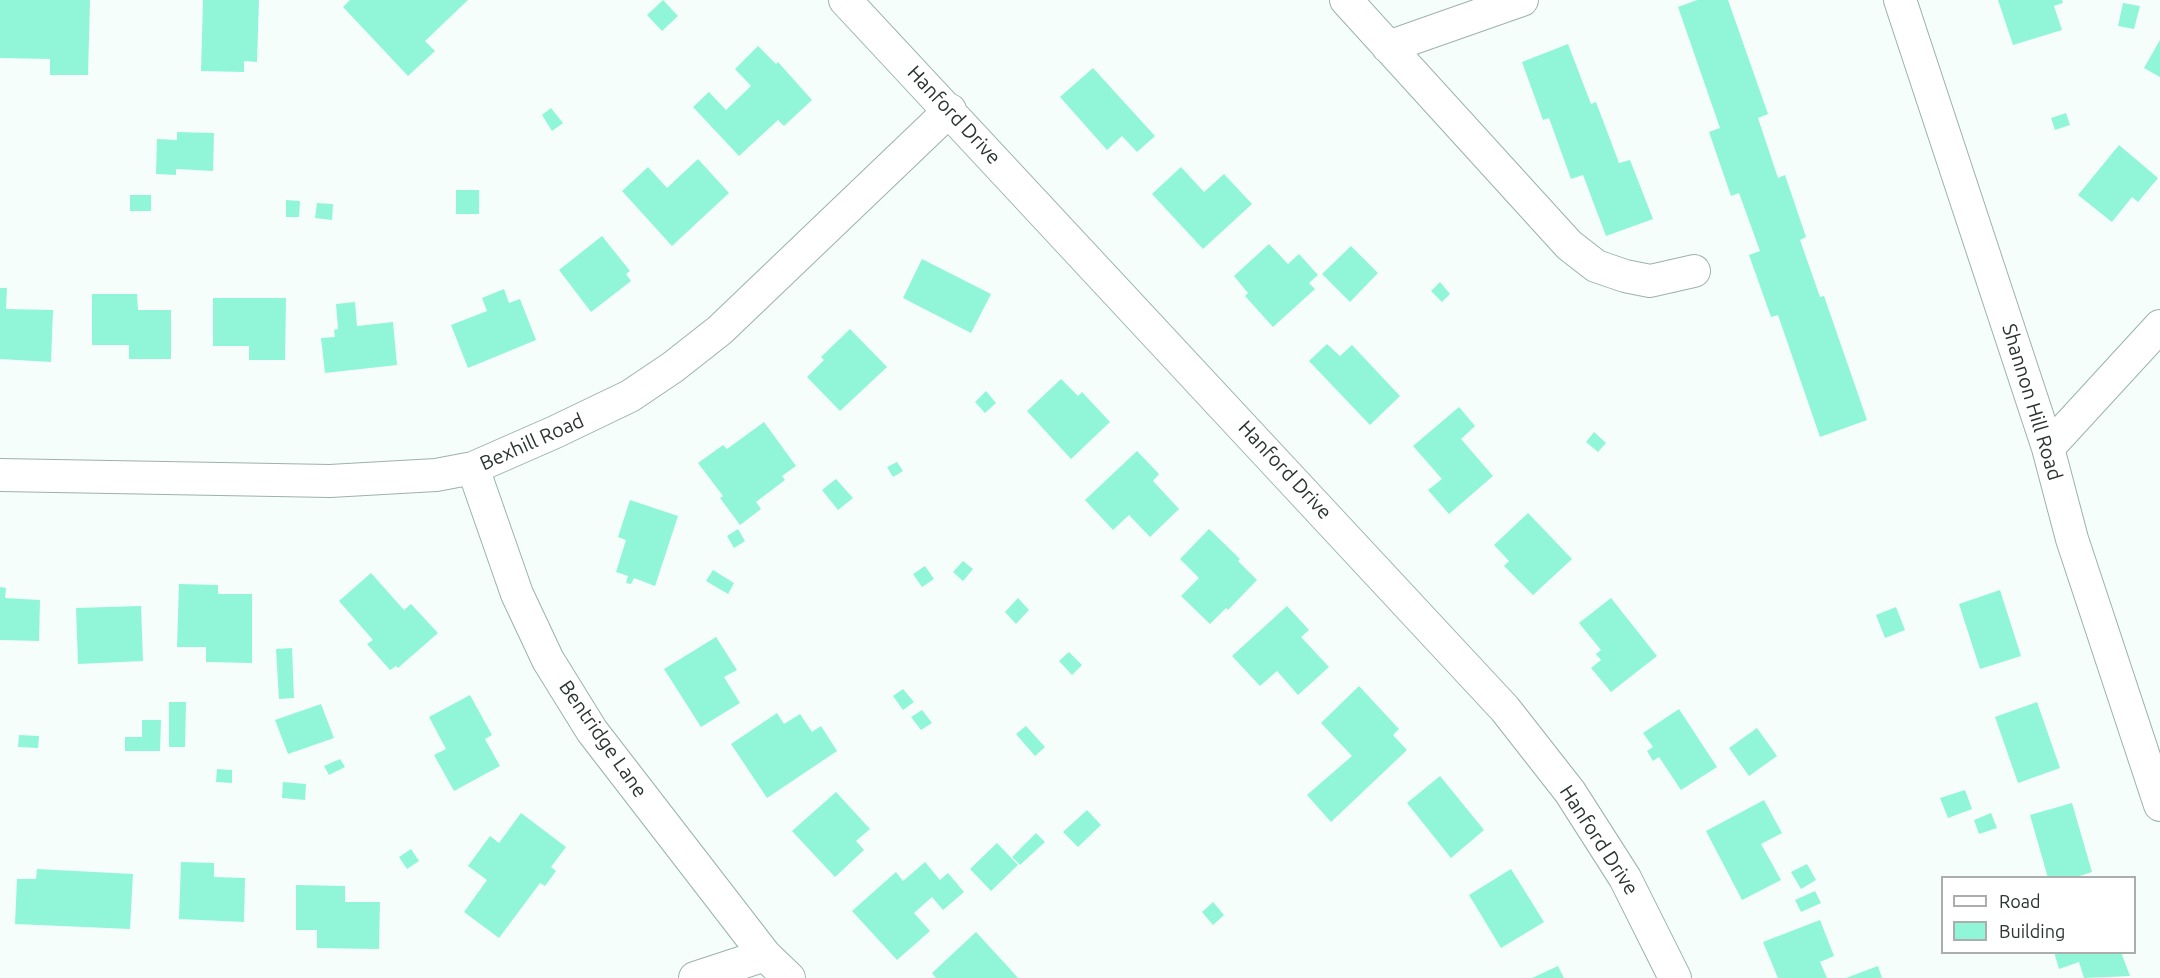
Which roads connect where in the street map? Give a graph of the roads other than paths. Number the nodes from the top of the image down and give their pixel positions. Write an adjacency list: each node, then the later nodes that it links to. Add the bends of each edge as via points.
1 (845, 0): 6 (street, Hanford Drive)
2 (1346, 0): 5 (street)
3 (1522, 0): 5 (street)
4 (1900, 0): 9 (street, Shannon Hill Road)
5 (1388, 46): 7 (street, via 1569,245 1596,267 1650,281)
6 (950, 110): 10 (street, Bexhill Road, via 720,330 673,367 630,396); 16 (street, Hanford Drive, via 1505,709 1570,792 1625,878)
7 (1694, 271)
8 (2160, 326): 9 (street)
9 (2048, 448): 12 (street, Shannon Hill Road, via 2072,539)
10 (473, 468): 11 (street, Bexhill Road, via 436,476 330,481); 13 (street, Bentridge Lane, via 517,594 548,660 592,731)
11 (0, 475)
12 (2160, 805)
13 (765, 955): 14 (street); 15 (street, Bentridge Lane)
14 (695, 978)
15 (789, 978)
16 (1675, 978)

